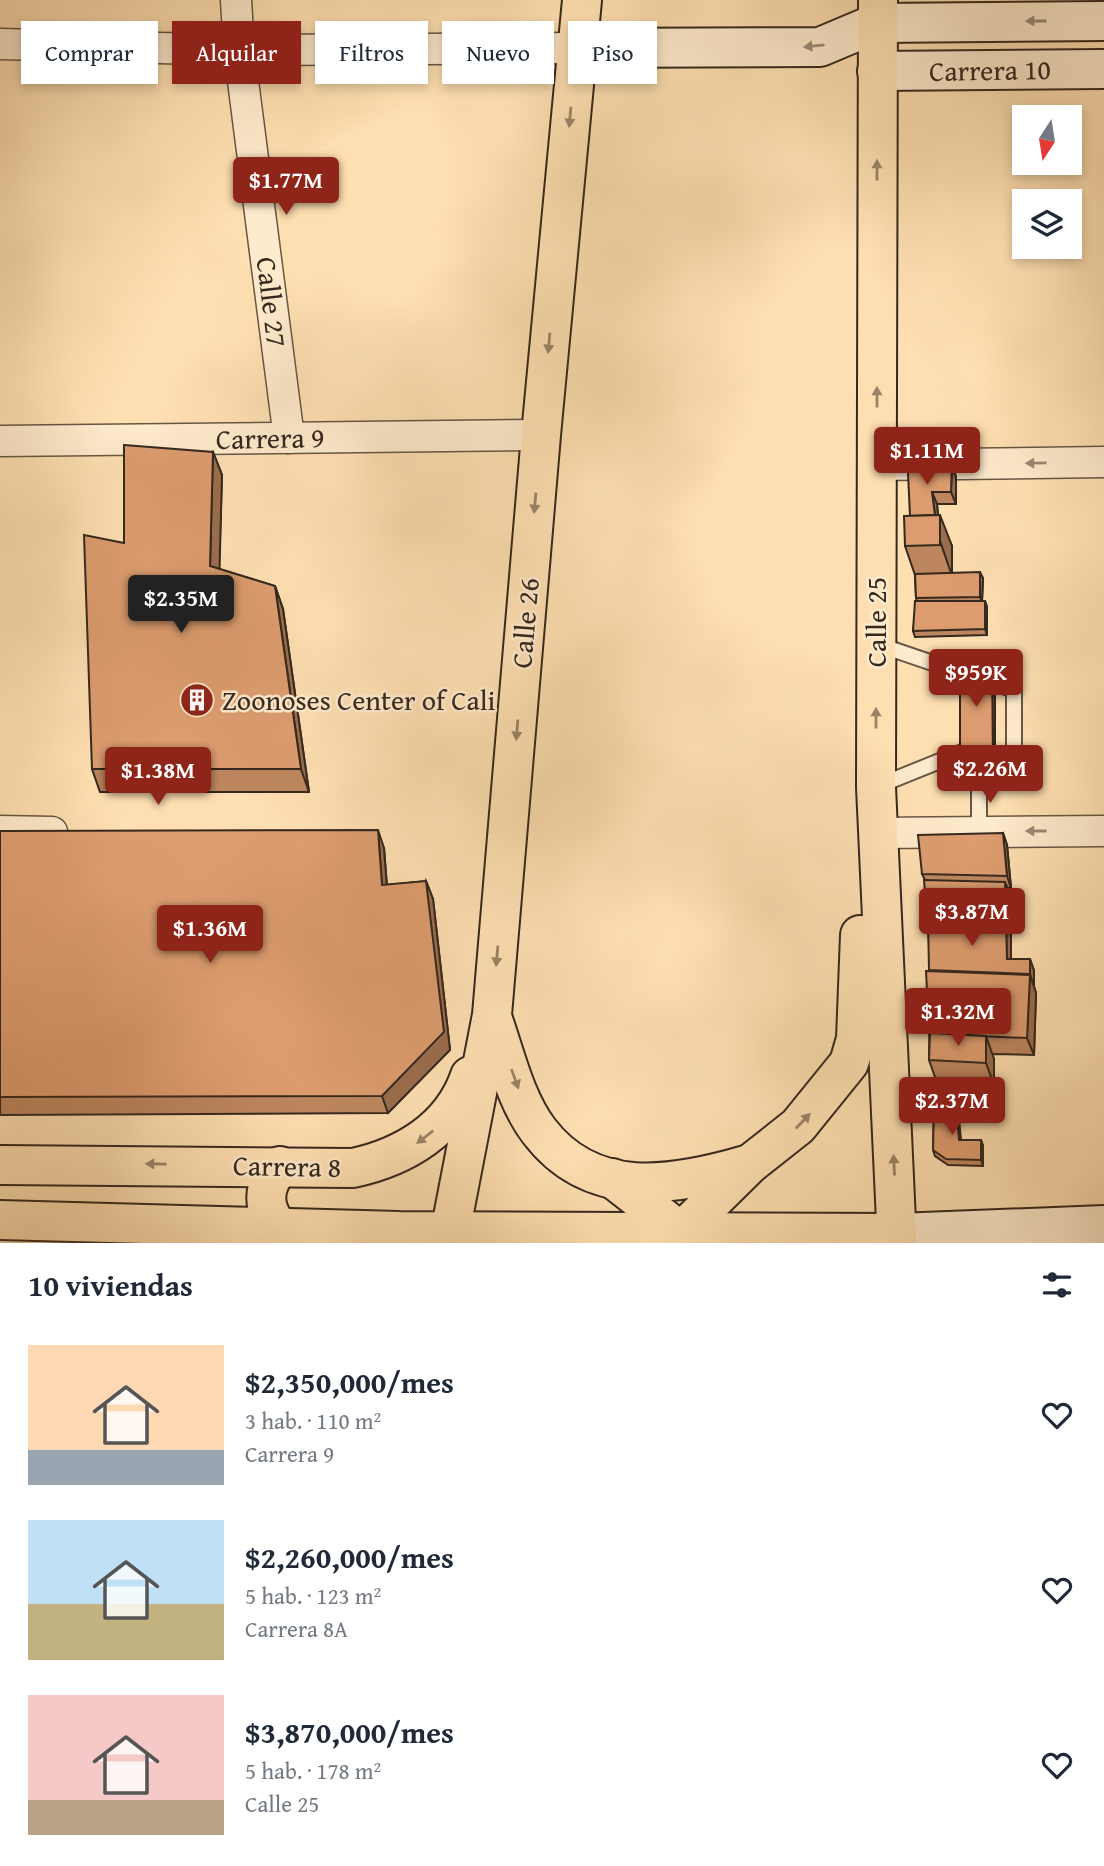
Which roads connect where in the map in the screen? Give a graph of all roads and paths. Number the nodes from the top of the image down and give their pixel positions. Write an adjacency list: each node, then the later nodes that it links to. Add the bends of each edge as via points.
1 (236, 0): 4 (street, Calle 27)
2 (582, 0): 5 (main road, Calle 26)
3 (877, 11): 6 (main road, Carrera 10, one-way to 3); 9 (main road, Carrera 10, one-way to 9, via 820,47); 13 (main road, Calle 25)
4 (237, 21)
5 (579, 21)
6 (1104, 21)
7 (0, 44): 10 (street, Carrera 10)
8 (568, 47): 11 (street, Carrera 10)
9 (657, 47)
10 (172, 48)
11 (301, 49)
12 (1104, 69): 13 (main road, Carrera 10)
13 (877, 71): 20 (main road, Calle 25, one-way to 13)
14 (243, 84): 17 (street, Calle 27)
15 (573, 84): 16 (main road, Calle 26, one-way to 16)
16 (541, 435): 17 (street, Carrera 9); 31 (main road, Calle 26, one-way to 31)
17 (289, 438): 18 (street, Carrera 9)
18 (0, 441)
19 (1104, 463): 20 (street, one-way to 20)
20 (877, 465): 21 (main road, Calle 25)
21 (876, 644): 22 (lane); 25 (main road, Calle 25, one-way to 21)
22 (962, 673)
23 (995, 683): 27 (lane, via 1014,690 1014,780 979,777)
24 (962, 752): 25 (lane)
25 (876, 787): 30 (main road, Calle 25)
26 (0, 831): 29 (street)
27 (979, 831): 28 (street, one-way to 27); 30 (street)
28 (1104, 831)
29 (82, 832)
30 (877, 833): 32 (main road, one-way to 30, via 798,1126 849,1063 856,1039 860,923); 45 (main road, Calle 25, one-way to 30)
31 (492, 1015): 35 (main road, Carrera 8, one-way to 35, via 466,1089 445,1120 417,1144 387,1160 353,1168); 36 (main road, one-way to 36, via 538,1130 576,1164); 43 (main road, Calle 26)
32 (750, 1164): 36 (main road, via 677,1183 639,1184); 41 (main road)
33 (0, 1165): 34 (main road, Carrera 8, one-way to 33)
34 (200, 1165): 35 (main road, Carrera 8); 38 (main road, via 207,1178 206,1206)
35 (280, 1166): 39 (main road, via 265,1198 267,1210)
36 (612, 1178): 41 (main road)
37 (0, 1220): 38 (main road)
38 (185, 1227): 39 (main road)
39 (281, 1229): 42 (main road)
40 (1081, 1231): 44 (main road)
41 (681, 1232): 43 (main road); 45 (main road)
42 (335, 1236): 43 (main road)
43 (449, 1237)
44 (959, 1237): 45 (main road)
45 (897, 1238)

